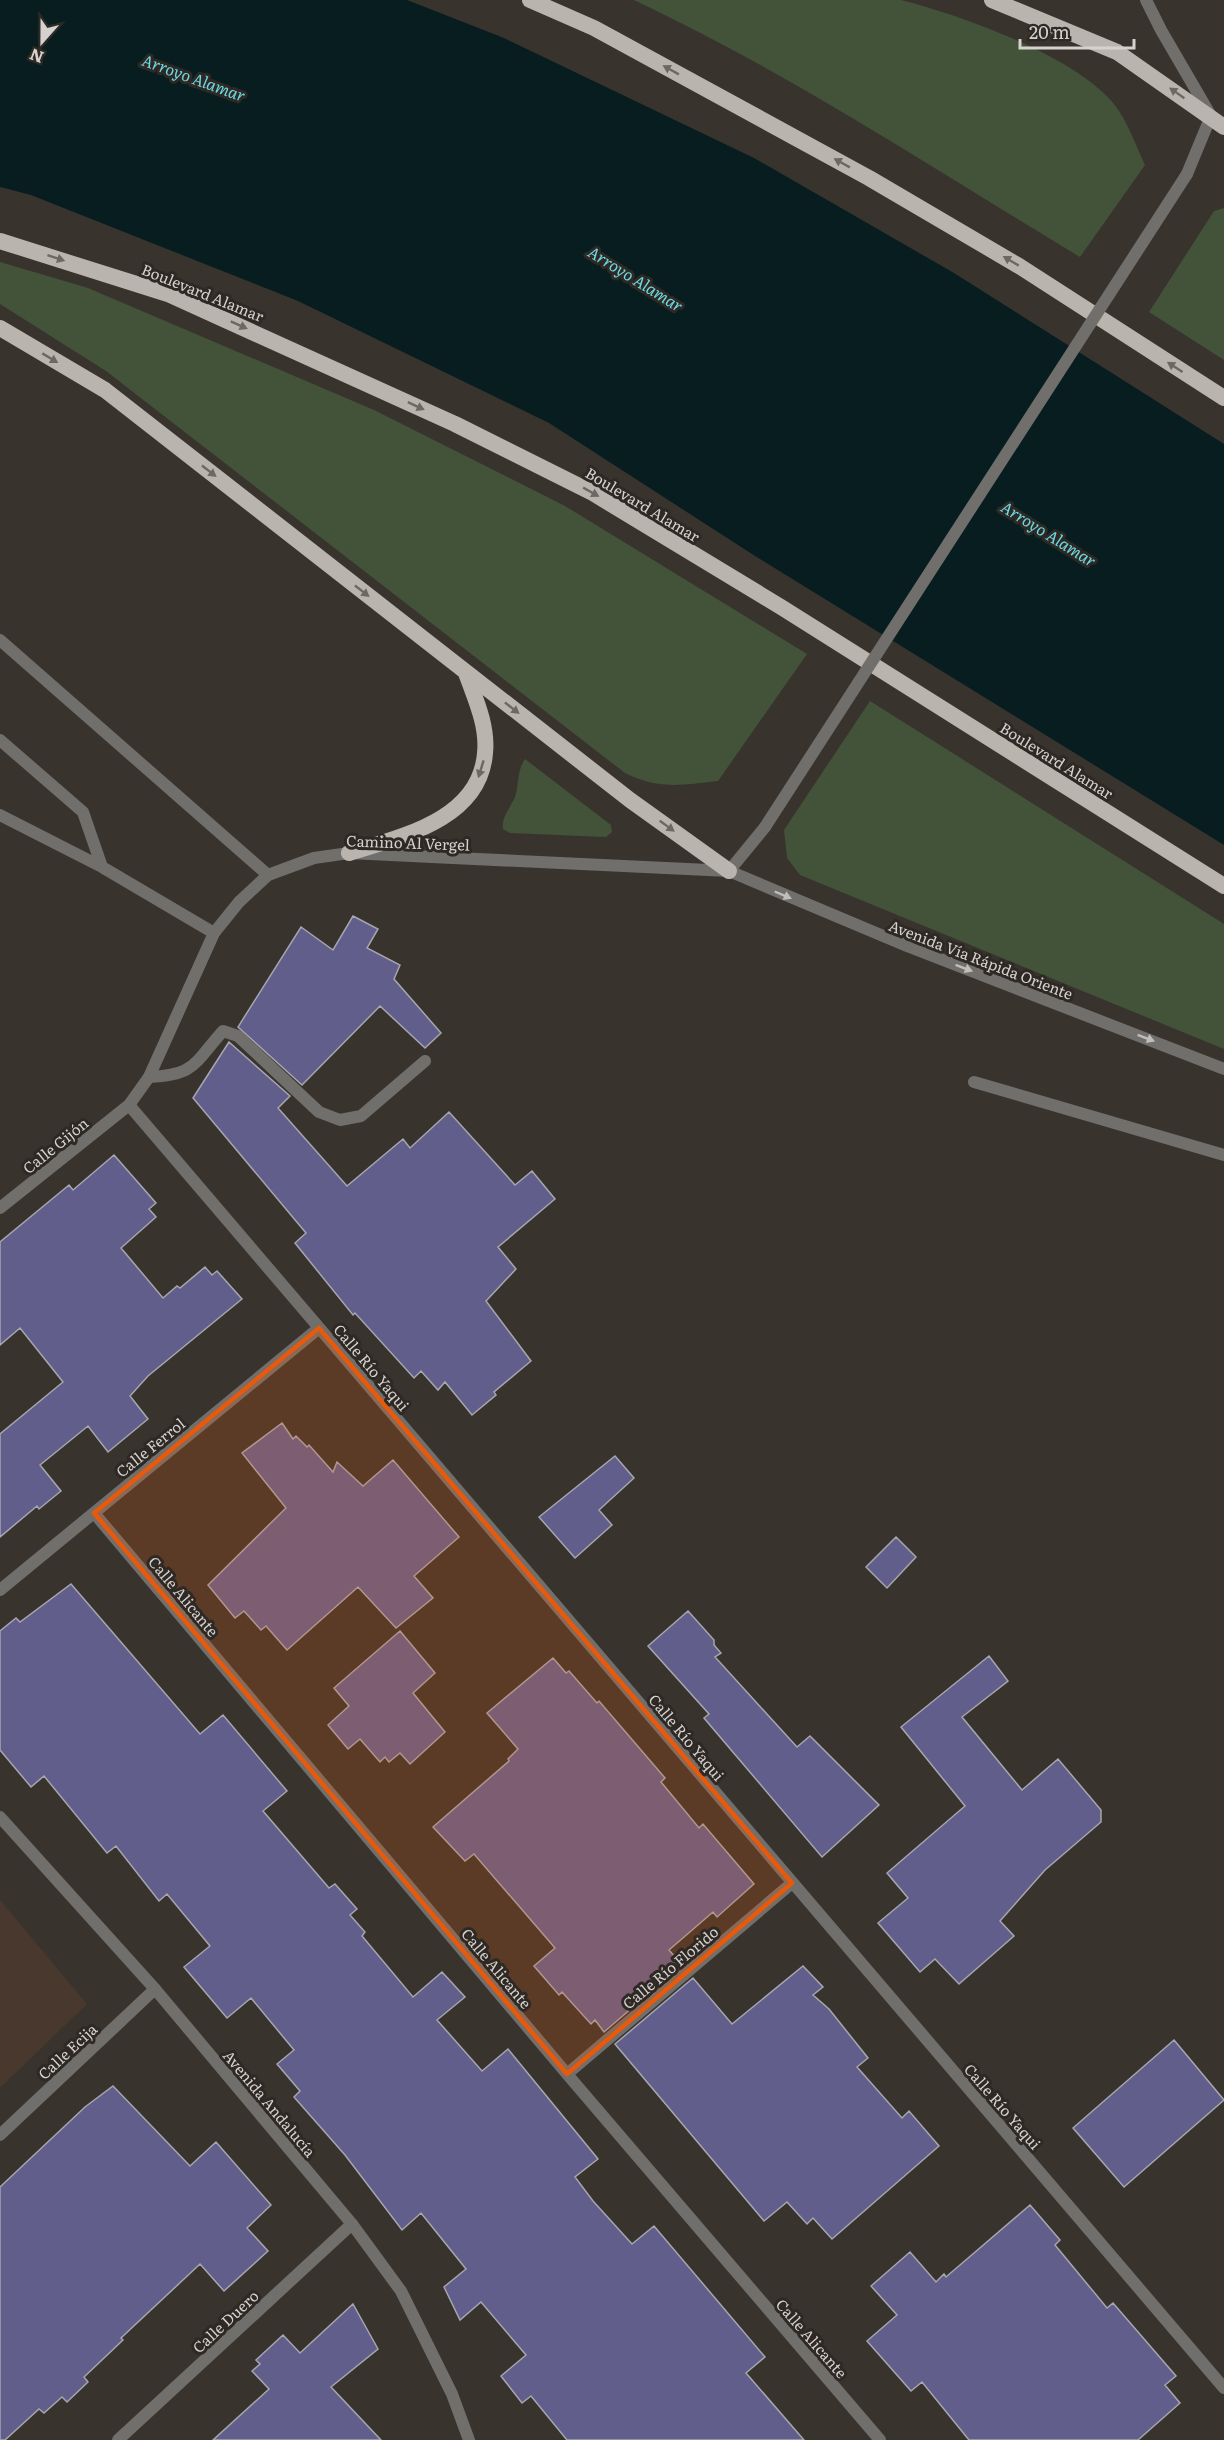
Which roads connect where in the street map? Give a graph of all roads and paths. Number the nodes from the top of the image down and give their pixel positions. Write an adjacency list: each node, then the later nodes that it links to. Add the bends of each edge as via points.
1 (530, 0): 7 (highway, one-way to 1, via 1019,266 869,178 594,28)
2 (992, 0): 4 (highway, one-way to 2, via 1117,52)
3 (1146, 0): 4 (street)
4 (1217, 122): 14 (street, bridge, via 765,827)
5 (0, 240): 16 (highway, Boulevard Alamar, one-way to 16, via 168,294 444,419 591,492)
6 (0, 328): 9 (highway, one-way to 9, via 105,390)
7 (1224, 398)
8 (0, 640): 15 (street)
9 (465, 672): 12 (highway, one-way to 12, via 483,727 486,753 479,777 460,806 434,823); 14 (highway, one-way to 14)
10 (0, 740): 13 (street, via 83,812)
11 (0, 815): 13 (street)
12 (349, 853): 14 (street, Camino Al Vergel); 15 (street, Camino Al Vergel, via 314,858)
13 (102, 867): 17 (street)
14 (729, 872): 19 (street, Avenida Vía Rápida Oriente, one-way to 19, via 906,946)
15 (268, 875): 17 (street, Camino Al Vergel)
16 (1224, 886)
17 (214, 933): 20 (street, Camino Al Vergel)
18 (425, 1060): 20 (street, via 361,1116 340,1120 319,1112 238,1036 223,1031 187,1071)
19 (1224, 1069)
20 (149, 1077): 22 (street, Camino Al Vergel)
21 (974, 1082): 23 (street)
22 (129, 1105): 24 (street, Calle Gijón); 25 (street, Calle Río Yaqui)
23 (1224, 1155)
24 (0, 1208)
25 (319, 1328): 26 (street, Calle Ferrol); 29 (street, Calle Río Yaqui)
26 (94, 1513): 27 (street, Calle Ferrol); 31 (street, Calle Alicante)
27 (0, 1590)
28 (0, 1818): 30 (street, Avenida Andalucía)
29 (792, 1883): 31 (street, Calle Río Florido); 34 (street, Calle Río Yaqui)
30 (154, 1989): 32 (street, Calle Ecija); 33 (street, Avenida Andalucía)
31 (567, 2074): 37 (street, Calle Alicante)
32 (0, 2135)
33 (352, 2224): 35 (street, Calle Duero); 36 (street, Avenida Andalucía, via 401,2291 452,2394)
34 (1224, 2388)
35 (118, 2440)
36 (469, 2440)
37 (880, 2440)

